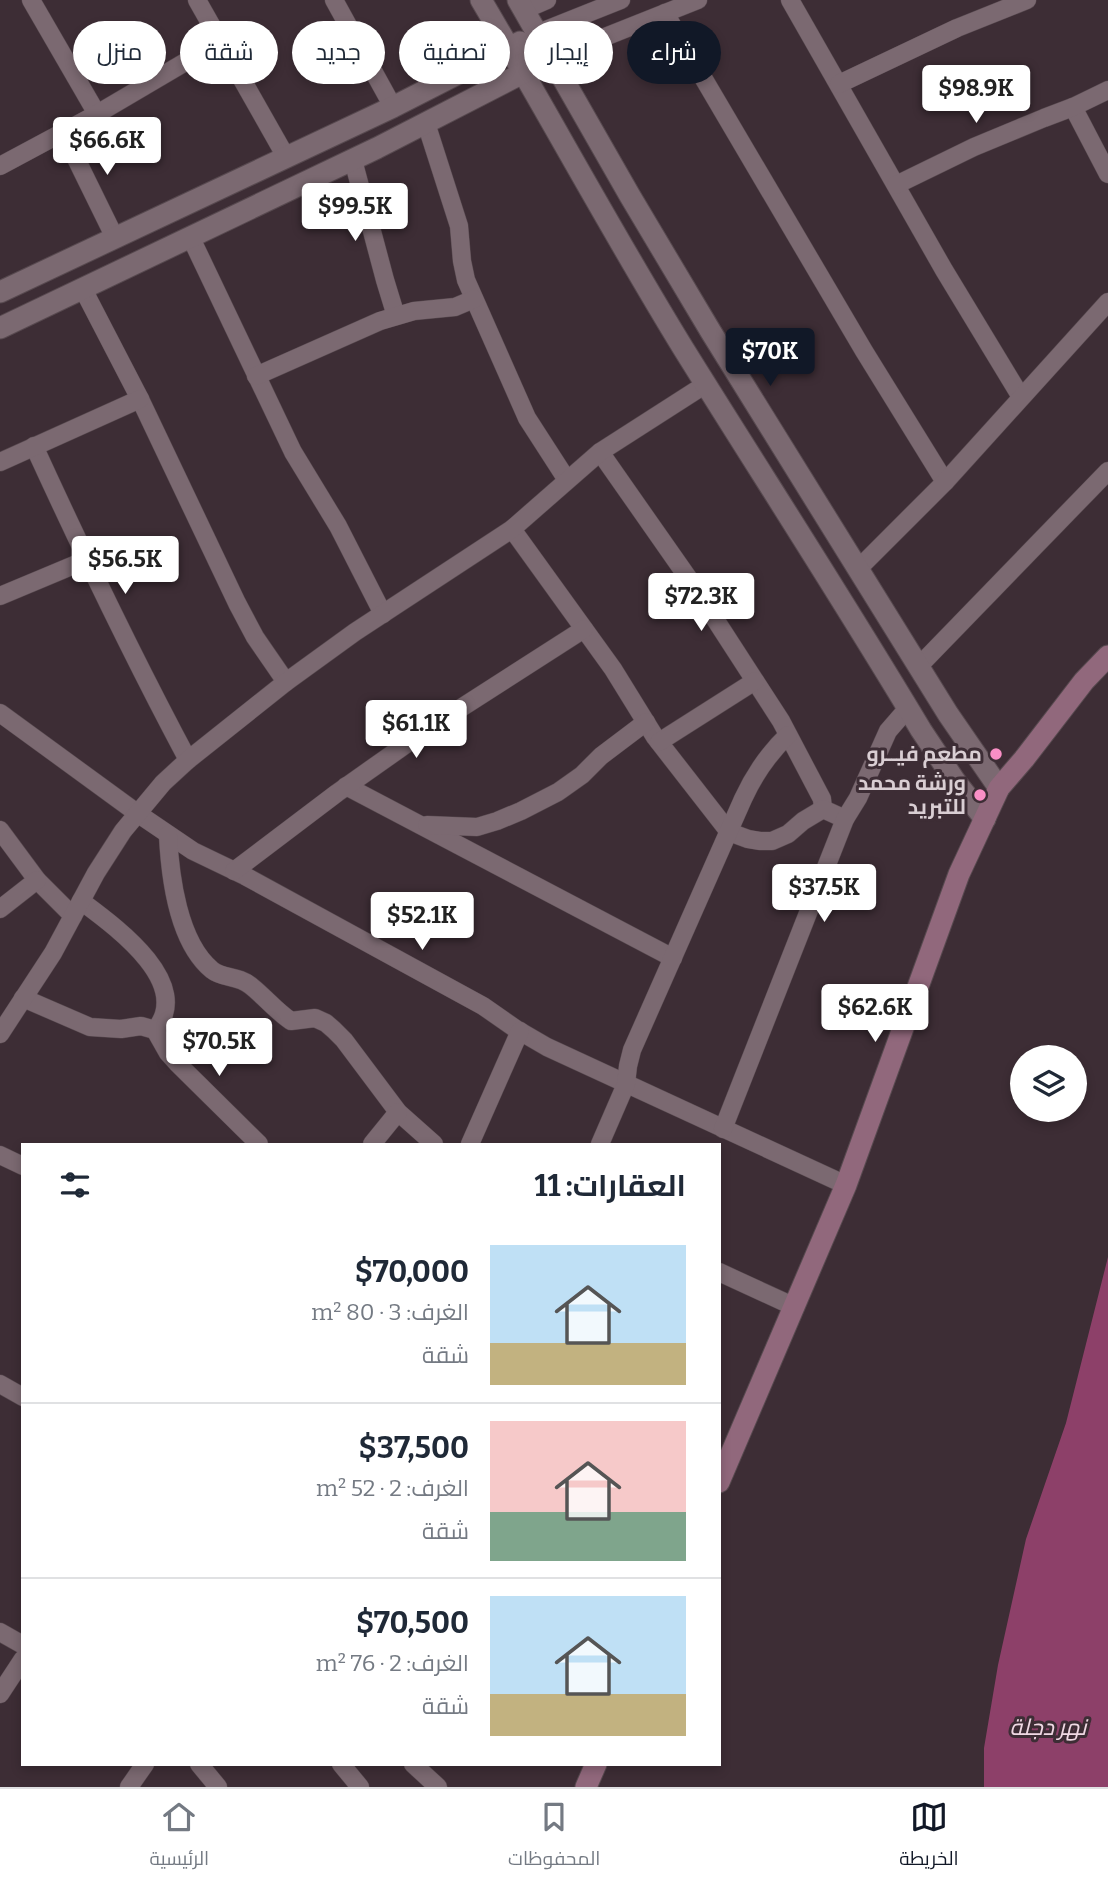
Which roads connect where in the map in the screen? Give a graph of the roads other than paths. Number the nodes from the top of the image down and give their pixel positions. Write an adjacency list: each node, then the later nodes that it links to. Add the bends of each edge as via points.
1 (31, 0): 28 (street)
2 (197, 0): 12 (street)
3 (334, 0): 26 (street)
4 (481, 0): 13 (street)
5 (547, 0): 10 (street)
6 (621, 0): 15 (street)
7 (698, 0): 11 (street)
8 (790, 0): 24 (street)
9 (1027, 0): 24 (street)
10 (521, 5): 14 (street)
11 (665, 13): 16 (street); 53 (street)
12 (209, 21)
13 (494, 21)
14 (531, 21)
15 (568, 21)
16 (613, 34)
17 (510, 49): 19 (street)
18 (180, 65): 28 (street)
19 (524, 73): 29 (street)
20 (245, 84): 31 (street)
21 (437, 84): 26 (street)
22 (530, 84): 45 (street)
23 (567, 84): 56 (street, via 685,290)
24 (839, 84): 35 (street)
25 (1108, 90): 27 (street)
26 (393, 107): 31 (street)
27 (1073, 107): 34 (street); 35 (street)
28 (97, 114): 30 (street)
29 (426, 122): 32 (street); 40 (street, via 459,226 462,261)
30 (63, 132): 33 (street); 36 (street)
31 (286, 157): 36 (street)
32 (353, 160): 37 (street); 42 (street)
33 (0, 166)
34 (1108, 174)
35 (896, 185): 46 (street)
36 (115, 238): 39 (street)
37 (191, 238): 38 (street); 44 (street)
38 (83, 289): 43 (street); 47 (street)
39 (0, 292)
40 (474, 299): 42 (street, via 455,307); 52 (street, via 527,418)
41 (1108, 303): 46 (street)
42 (396, 316): 44 (street)
43 (0, 328)
44 (256, 376): 58 (street)
45 (706, 384): 49 (street); 64 (street)
46 (1021, 397): 53 (street)
47 (139, 399): 48 (street); 63 (street, via 236,603)
48 (34, 446): 50 (street); 55 (street)
49 (600, 453): 52 (street); 62 (street)
50 (0, 462)
51 (1108, 471): 61 (street)
52 (567, 480): 54 (street)
53 (945, 482): 56 (street)
54 (512, 529): 58 (street); 59 (street)
55 (86, 560): 57 (street); 69 (street)
56 (858, 569): 61 (street)
57 (0, 596)
58 (383, 614): 63 (street)
59 (584, 629): 66 (street); 70 (street)
60 (1108, 656): 71 (main road)
61 (919, 666): 71 (street)
62 (755, 681): 67 (street); 68 (street)
63 (286, 682): 69 (street)
64 (908, 708): 74 (street, via 888,731 859,799); 75 (street, via 955,782)
65 (0, 713): 73 (street)
66 (646, 722): 68 (street); 76 (street, via 582,775 521,811 477,827)
67 (788, 735): 72 (street); 78 (street, via 751,782)
68 (659, 742): 78 (street)
69 (188, 760): 73 (street)
70 (346, 786): 76 (street); 80 (street)
71 (999, 788): 75 (main road)
72 (823, 809): 74 (street); 78 (street, via 772,841)
73 (137, 813): 79 (street); 82 (street)
74 (845, 819): 91 (street)
75 (985, 819): 99 (main road, via 959,874)
76 (422, 826): 84 (street)
77 (0, 830): 81 (street)
78 (729, 832): 84 (street)
79 (168, 835): 80 (street); 90 (street, via 187,936 205,964 217,974 241,979 291,1021 315,1018 326,1023)
80 (234, 871): 87 (street, via 484,1006)
81 (37, 880): 82 (street); 83 (street)
82 (77, 908): 85 (street); 86 (street, via 131,940 147,959 161,983 165,1007)
83 (0, 909)
84 (673, 958): 89 (street, via 632,1050)
85 (23, 998): 86 (street, via 90,1027); 88 (street)
86 (155, 1030): 92 (street, via 177,1063)
87 (520, 1031): 89 (street); 95 (street)
88 (1, 1032)
89 (626, 1084): 91 (street); 96 (street)
90 (398, 1112): 93 (street); 94 (street)
91 (723, 1129): 99 (street)
92 (258, 1143)
93 (373, 1143)
94 (432, 1143)
95 (470, 1143)
96 (600, 1143)
97 (0, 1155): 98 (street)
98 (21, 1165)
99 (846, 1185): 101 (main road)
100 (721, 1273): 101 (street)
101 (794, 1307): 104 (main road)
102 (0, 1384): 103 (street)
103 (21, 1396)
104 (721, 1477)
105 (0, 1632): 106 (street)
106 (21, 1644)
107 (21, 1663): 108 (street)
108 (0, 1694)
109 (144, 1766): 114 (street)
110 (201, 1766): 115 (street)
111 (343, 1766): 116 (street)
112 (415, 1766): 117 (street)
113 (595, 1766): 118 (main road)
114 (129, 1787)
115 (218, 1787)
116 (360, 1787)
117 (438, 1787)
118 (586, 1787)

